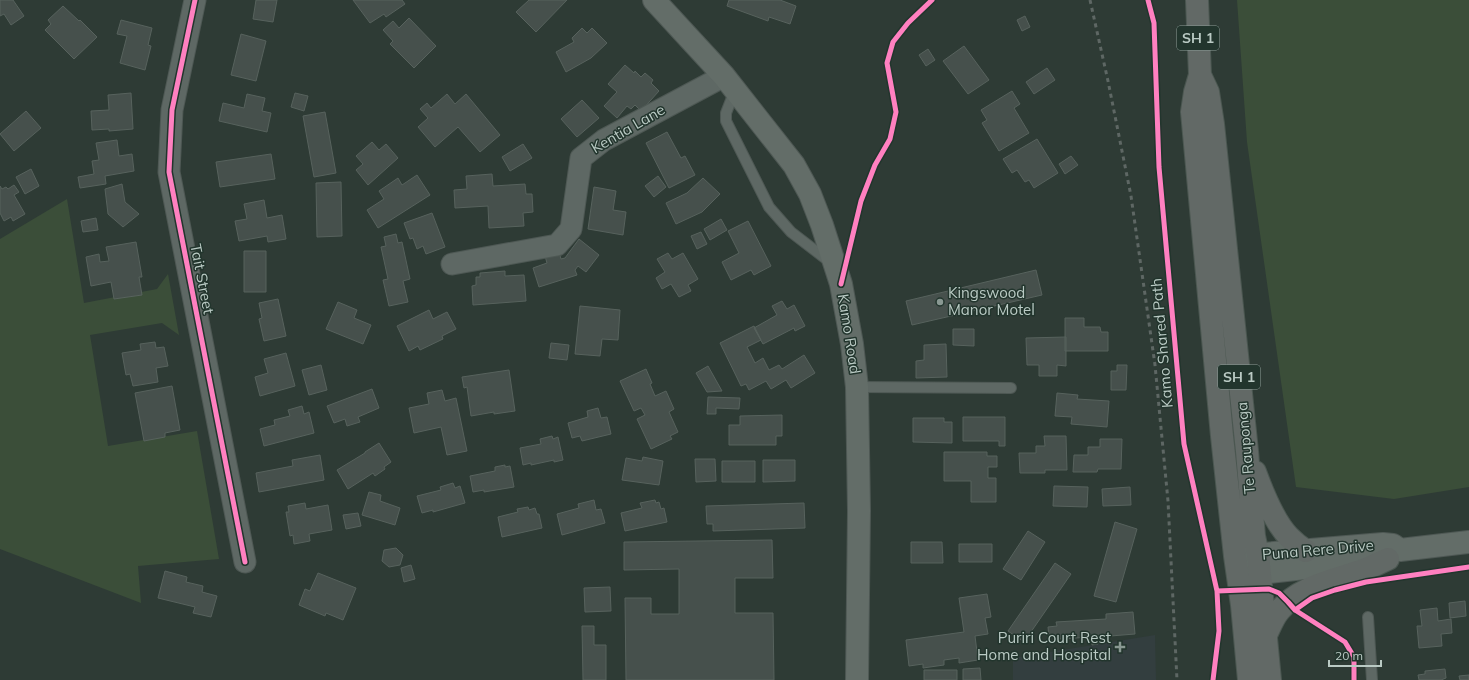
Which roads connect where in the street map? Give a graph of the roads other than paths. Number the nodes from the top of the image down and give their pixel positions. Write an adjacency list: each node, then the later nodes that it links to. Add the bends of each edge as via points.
1 (195, 0): 14 (street, Tait Street, via 172,110 168,172)
2 (654, 0): 5 (main road, Kamo Road)
3 (1197, 0): 4 (highway, Te Rauponga / SH 1)
4 (1200, 75): 10 (highway, Te Rauponga / SH 1, via 1208,92 1213,124); 16 (highway, Te Rauponga / SH 1, via 1194,92 1193,128)
5 (729, 82): 6 (street, Kentia Lane, via 604,140 581,158 571,229 557,245); 7 (main road, Kamo Road, via 794,165 810,194); 7 (lane, via 726,121 769,207 791,232)
6 (452, 264)
7 (835, 266): 8 (main road, Kamo Road, via 846,306)
8 (857, 387): 9 (lane); 19 (main road, Kamo Road)
9 (1012, 388)
10 (1247, 451): 12 (highway, via 1269,506 1288,536); 15 (highway, Te Rauponga / SH 1)
11 (1469, 542): 13 (main road, Puna Rere Drive)
12 (1306, 551): 13 (main road, Puna Rere Drive, via 1383,544 1392,545); 15 (main road, Puna Rere Drive)
13 (1394, 554): 15 (main road, Puna Rere Drive); 18 (highway, via 1368,569 1323,582 1288,602 1278,611)
14 (245, 562)
15 (1259, 565): 16 (main road, Puna Rere Drive); 18 (highway, Te Rauponga / SH 1)
16 (1236, 566): 20 (highway, Te Rauponga / SH 1)
17 (1368, 617): 22 (lane)
18 (1266, 635): 21 (highway, Te Rauponga / SH 1)
19 (857, 680)
20 (1249, 680)
21 (1270, 680)
22 (1372, 680)

